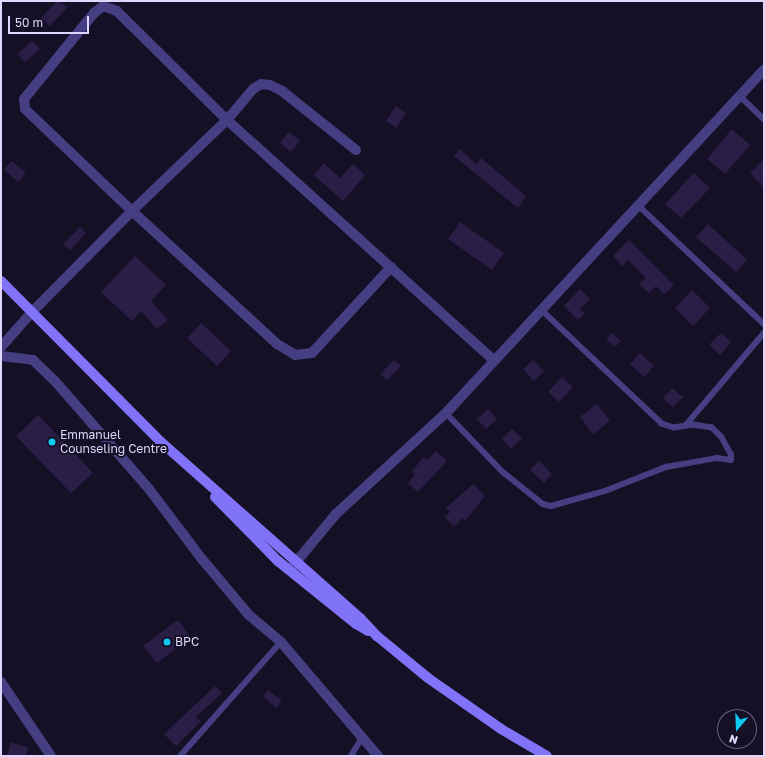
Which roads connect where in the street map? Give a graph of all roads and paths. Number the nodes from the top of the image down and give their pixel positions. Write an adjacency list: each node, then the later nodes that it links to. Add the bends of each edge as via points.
1 (764, 69): 2 (street)
2 (739, 95): 3 (lane); 6 (street)
3 (764, 119)
4 (227, 120): 5 (street, via 253,89 261,84 270,85 282,91); 7 (street); 7 (street, via 117,11 103,6 99,8 29,93 23,105 29,114); 8 (street)
5 (356, 150)
6 (639, 206): 10 (street); 12 (lane)
7 (132, 211): 8 (street, via 277,344 295,355 312,353); 11 (street)
8 (391, 267): 16 (street)
9 (1, 281): 11 (main road)
10 (541, 310): 16 (street); 18 (lane, via 662,424 674,428)
11 (33, 311): 14 (street); 19 (main road)
12 (764, 324)
13 (764, 333): 18 (lane)
14 (1, 347)
15 (1, 356): 23 (street, via 33,360 54,380 149,489 202,559 249,615)
16 (494, 360): 17 (street)
17 (446, 413): 18 (lane, via 503,472 543,504 551,506 605,491 666,467 717,458 731,460 721,436 712,428); 20 (street, via 336,514)
18 (686, 425)
19 (204, 482): 20 (main road); 21 (main road, via 225,510)
20 (296, 561): 21 (street); 22 (main road)
21 (289, 570): 22 (main road, via 356,624)
22 (377, 636): 30 (main road, via 428,678 501,729)
23 (281, 642): 25 (street); 26 (lane)
24 (1, 682): 27 (street)
25 (363, 736): 28 (lane); 29 (street)
26 (181, 755)
27 (51, 756)
28 (351, 756)
29 (378, 756)
30 (546, 756)

